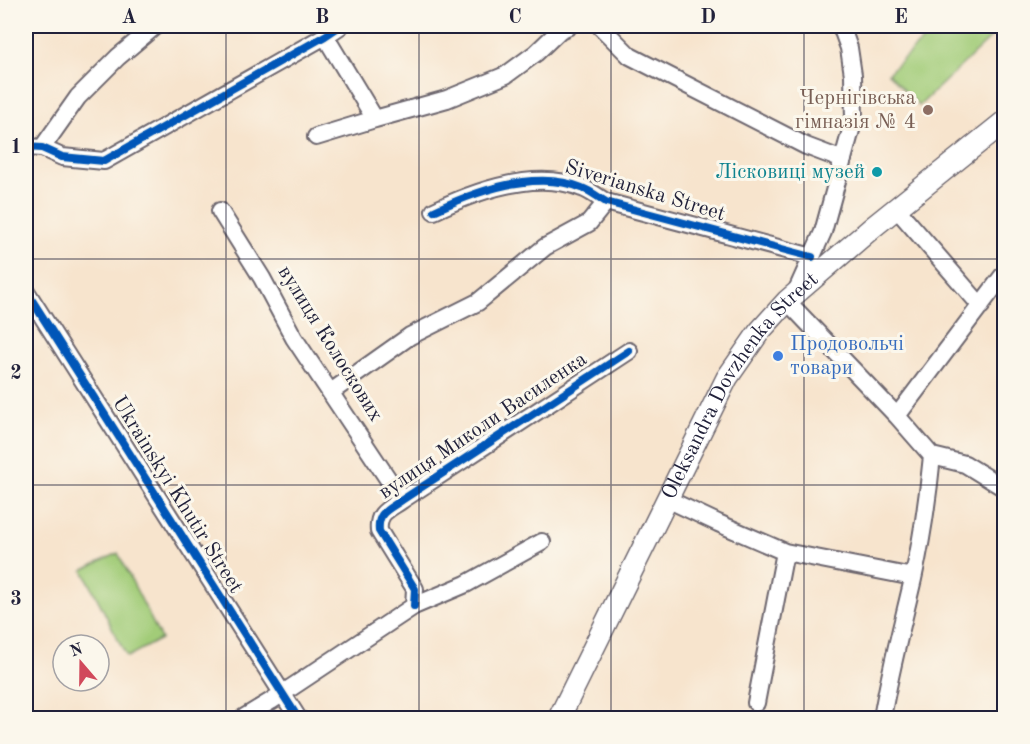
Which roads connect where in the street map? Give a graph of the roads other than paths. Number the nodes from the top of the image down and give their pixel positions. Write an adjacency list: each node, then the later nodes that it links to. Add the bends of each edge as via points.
1 (155, 26): 10 (street, via 78,97)
2 (340, 26): 6 (street)
3 (569, 26): 7 (street, via 506,75 447,99)
4 (600, 26): 11 (street, via 630,56 806,146)
5 (841, 26): 11 (street, via 854,75 854,119)
6 (325, 36): 7 (street); 10 (street, via 104,160 62,157)
7 (375, 119): 9 (street)
8 (1005, 122): 13 (main road, Oleksandra Dovzhenka Street)
9 (316, 137)
10 (34, 148)
11 (843, 160): 16 (street, via 824,232)
12 (606, 202): 15 (street, Siverianska Street, via 583,188 529,181 493,188); 16 (street, Siverianska Street); 22 (street, Siverianska Street, via 589,222 545,247 477,302 410,336)
13 (896, 208): 19 (main road, Oleksandra Dovzhenka Street); 20 (street)
14 (220, 211): 22 (street, вулиця Колоскових, via 294,338)
15 (434, 212)
16 (812, 257): 19 (street)
17 (1005, 274): 20 (street)
18 (26, 291): 32 (street, Ukrainskyi Khutir Street)
19 (791, 296): 23 (street); 26 (main road, Oleksandra Dovzhenka Street, via 759,332 727,378)
20 (981, 306): 23 (street)
21 (629, 351): 27 (street, вулиця Миколи Василенка)
22 (331, 392): 27 (street, вулиця Колоскових)
23 (897, 416): 24 (street)
24 (932, 456): 25 (street, via 965,464); 30 (street)
25 (1005, 488)
26 (667, 499): 29 (street); 36 (main road, Oleksandra Dovzhenka Street)
27 (402, 500): 31 (street, вулиця Миколи Василенка, via 381,516 379,531 415,589)
28 (542, 542): 31 (street, via 466,584)
29 (785, 552): 30 (street); 33 (street)
30 (914, 577): 37 (street)
31 (414, 606): 32 (street)
32 (283, 694): 34 (street); 35 (street, Ukrainskyi Khutir Street)
33 (756, 703)
34 (243, 718)
35 (298, 718)
36 (559, 718)
37 (882, 718)

